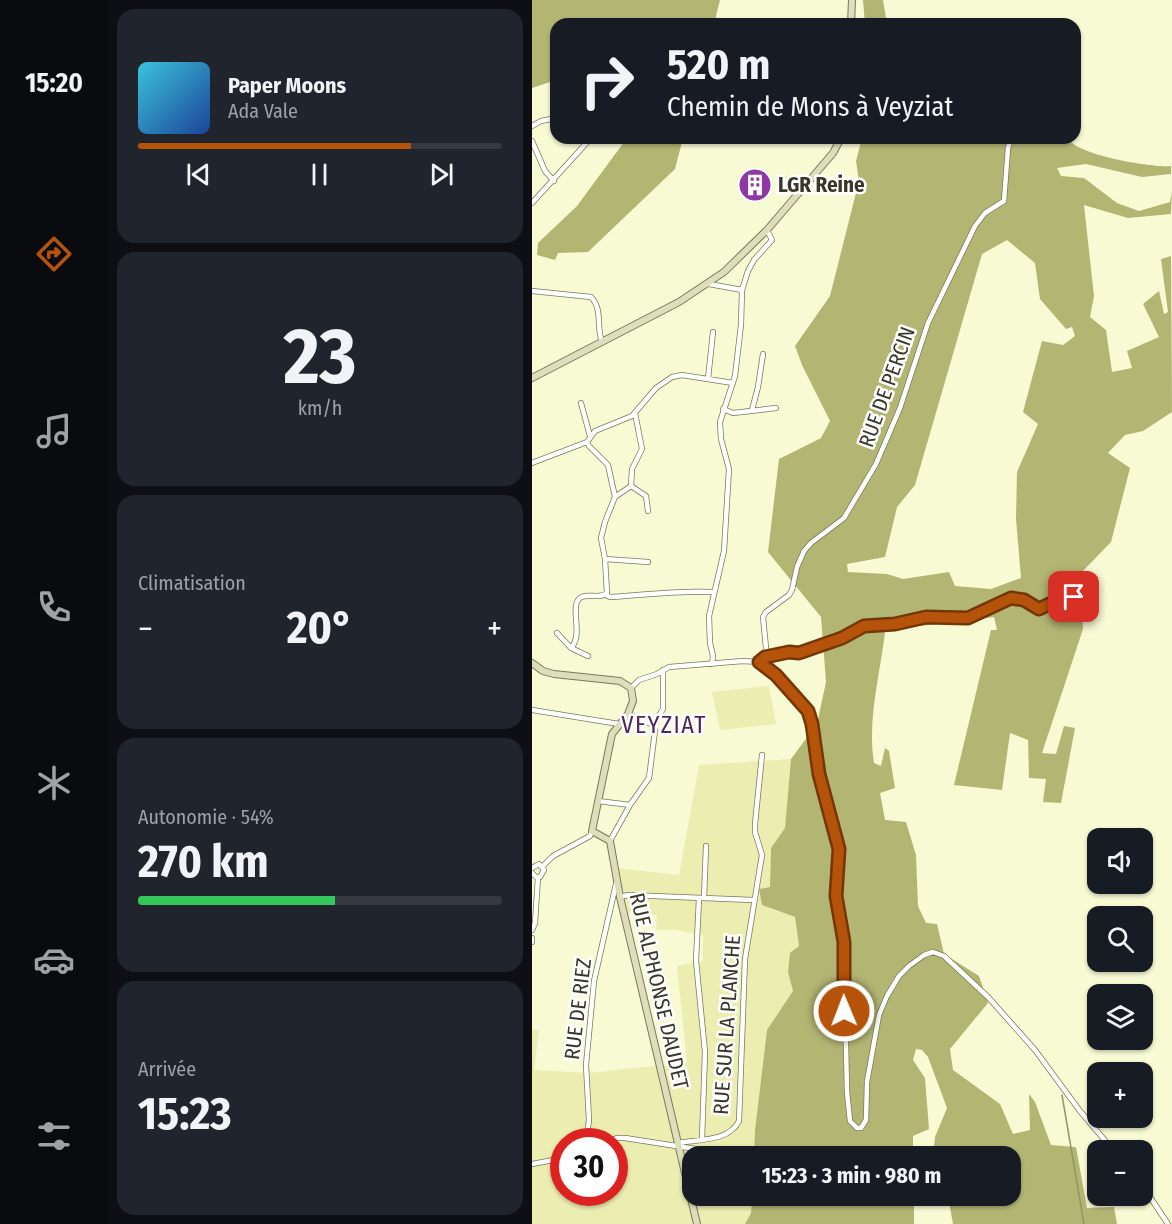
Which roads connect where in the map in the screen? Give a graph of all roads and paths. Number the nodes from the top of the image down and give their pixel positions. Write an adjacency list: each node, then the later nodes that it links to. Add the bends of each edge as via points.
1 (852, 0): 2 (street)
2 (851, 18)
3 (550, 119): 4 (street)
4 (532, 126)
5 (532, 141): 9 (street, via 545,171)
6 (586, 144): 9 (street)
7 (838, 144): 11 (street)
8 (1009, 144): 39 (street, RUE DE PERCIN, via 1004,201 985,213 975,226 928,323 876,465 844,518 805,551 789,596 763,617)
9 (554, 181): 10 (street)
10 (532, 203)
11 (767, 230): 12 (street); 13 (street, via 771,243 754,260)
12 (709, 284): 13 (street); 16 (street)
13 (742, 290): 20 (street)
14 (533, 292): 16 (street, via 591,297 597,305)
15 (713, 332): 19 (street)
16 (602, 342): 18 (street)
17 (763, 354): 24 (street)
18 (532, 378)
19 (708, 379): 20 (street); 25 (street, via 673,377 650,394)
20 (733, 383): 23 (street)
21 (581, 403): 26 (street)
22 (776, 408): 24 (street)
23 (723, 409): 24 (street); 33 (street, via 720,433 729,469 724,551)
24 (752, 410)
25 (635, 413): 26 (street, via 595,431); 28 (street, via 642,449 632,469)
26 (589, 439): 27 (street); 29 (street, via 589,447 608,465)
27 (532, 463)
28 (631, 486): 29 (street); 30 (street, via 646,496)
29 (615, 497): 31 (street, via 601,538)
30 (648, 511)
31 (605, 559): 32 (street); 34 (street)
32 (648, 562)
33 (713, 591): 34 (street); 42 (street, via 708,622)
34 (606, 595): 37 (street, via 580,598 576,604 578,631)
35 (1074, 597): 39 (street, via 1066,596 1039,609 1011,598 968,618 926,617 864,626 799,653)
36 (557, 633): 37 (street)
37 (571, 648): 38 (street)
38 (588, 656)
39 (765, 657): 40 (street)
40 (759, 662): 42 (street); 68 (street, via 808,711 819,774 837,838 847,1092 853,1126 861,1128 866,1120 866,1082 887,996 899,976 932,952 944,956 988,997)
41 (532, 663): 44 (street, via 548,673 620,681)
42 (712, 664): 43 (street)
43 (663, 670): 44 (street); 48 (street, via 663,709)
44 (631, 688): 46 (street, via 633,700)
45 (532, 710): 47 (street)
46 (628, 714): 47 (street); 48 (street)
47 (619, 724): 50 (street, via 612,734)
48 (654, 725): 51 (street, via 649,778)
49 (762, 755): 63 (street, RUE SUR LA PLANCHE, via 755,824 762,855)
50 (598, 801): 51 (street); 52 (street)
51 (630, 805): 53 (street)
52 (592, 831): 53 (street); 57 (street)
53 (610, 841): 60 (street, RUE ALPHONSE DAUDET)
54 (706, 846): 62 (street)
55 (532, 859): 56 (street)
56 (533, 866): 57 (street)
57 (542, 866): 59 (street, via 544,874)
58 (532, 873): 59 (street)
59 (538, 877): 64 (street)
60 (617, 881): 61 (street, RUE ALPHONSE DAUDET); 65 (street, RUE DE RIEZ, via 594,981 586,1065)
61 (620, 897): 62 (street); 69 (street, RUE ALPHONSE DAUDET)
62 (701, 898): 63 (street); 67 (street, via 696,961 705,1053)
63 (753, 900): 67 (street, RUE SUR LA PLANCHE, via 745,959 739,1121 724,1136)
64 (532, 930)
65 (588, 1128)
66 (628, 1138): 69 (street)
67 (702, 1139): 69 (street, RUE SUR LA PLANCHE)
68 (1105, 1140)
69 (679, 1145): 70 (street); 74 (street, RUE ALPHONSE DAUDET)
70 (684, 1146)
71 (550, 1161): 72 (street)
72 (532, 1164)
73 (1153, 1202): 75 (street)
74 (697, 1224)
75 (1168, 1224)

